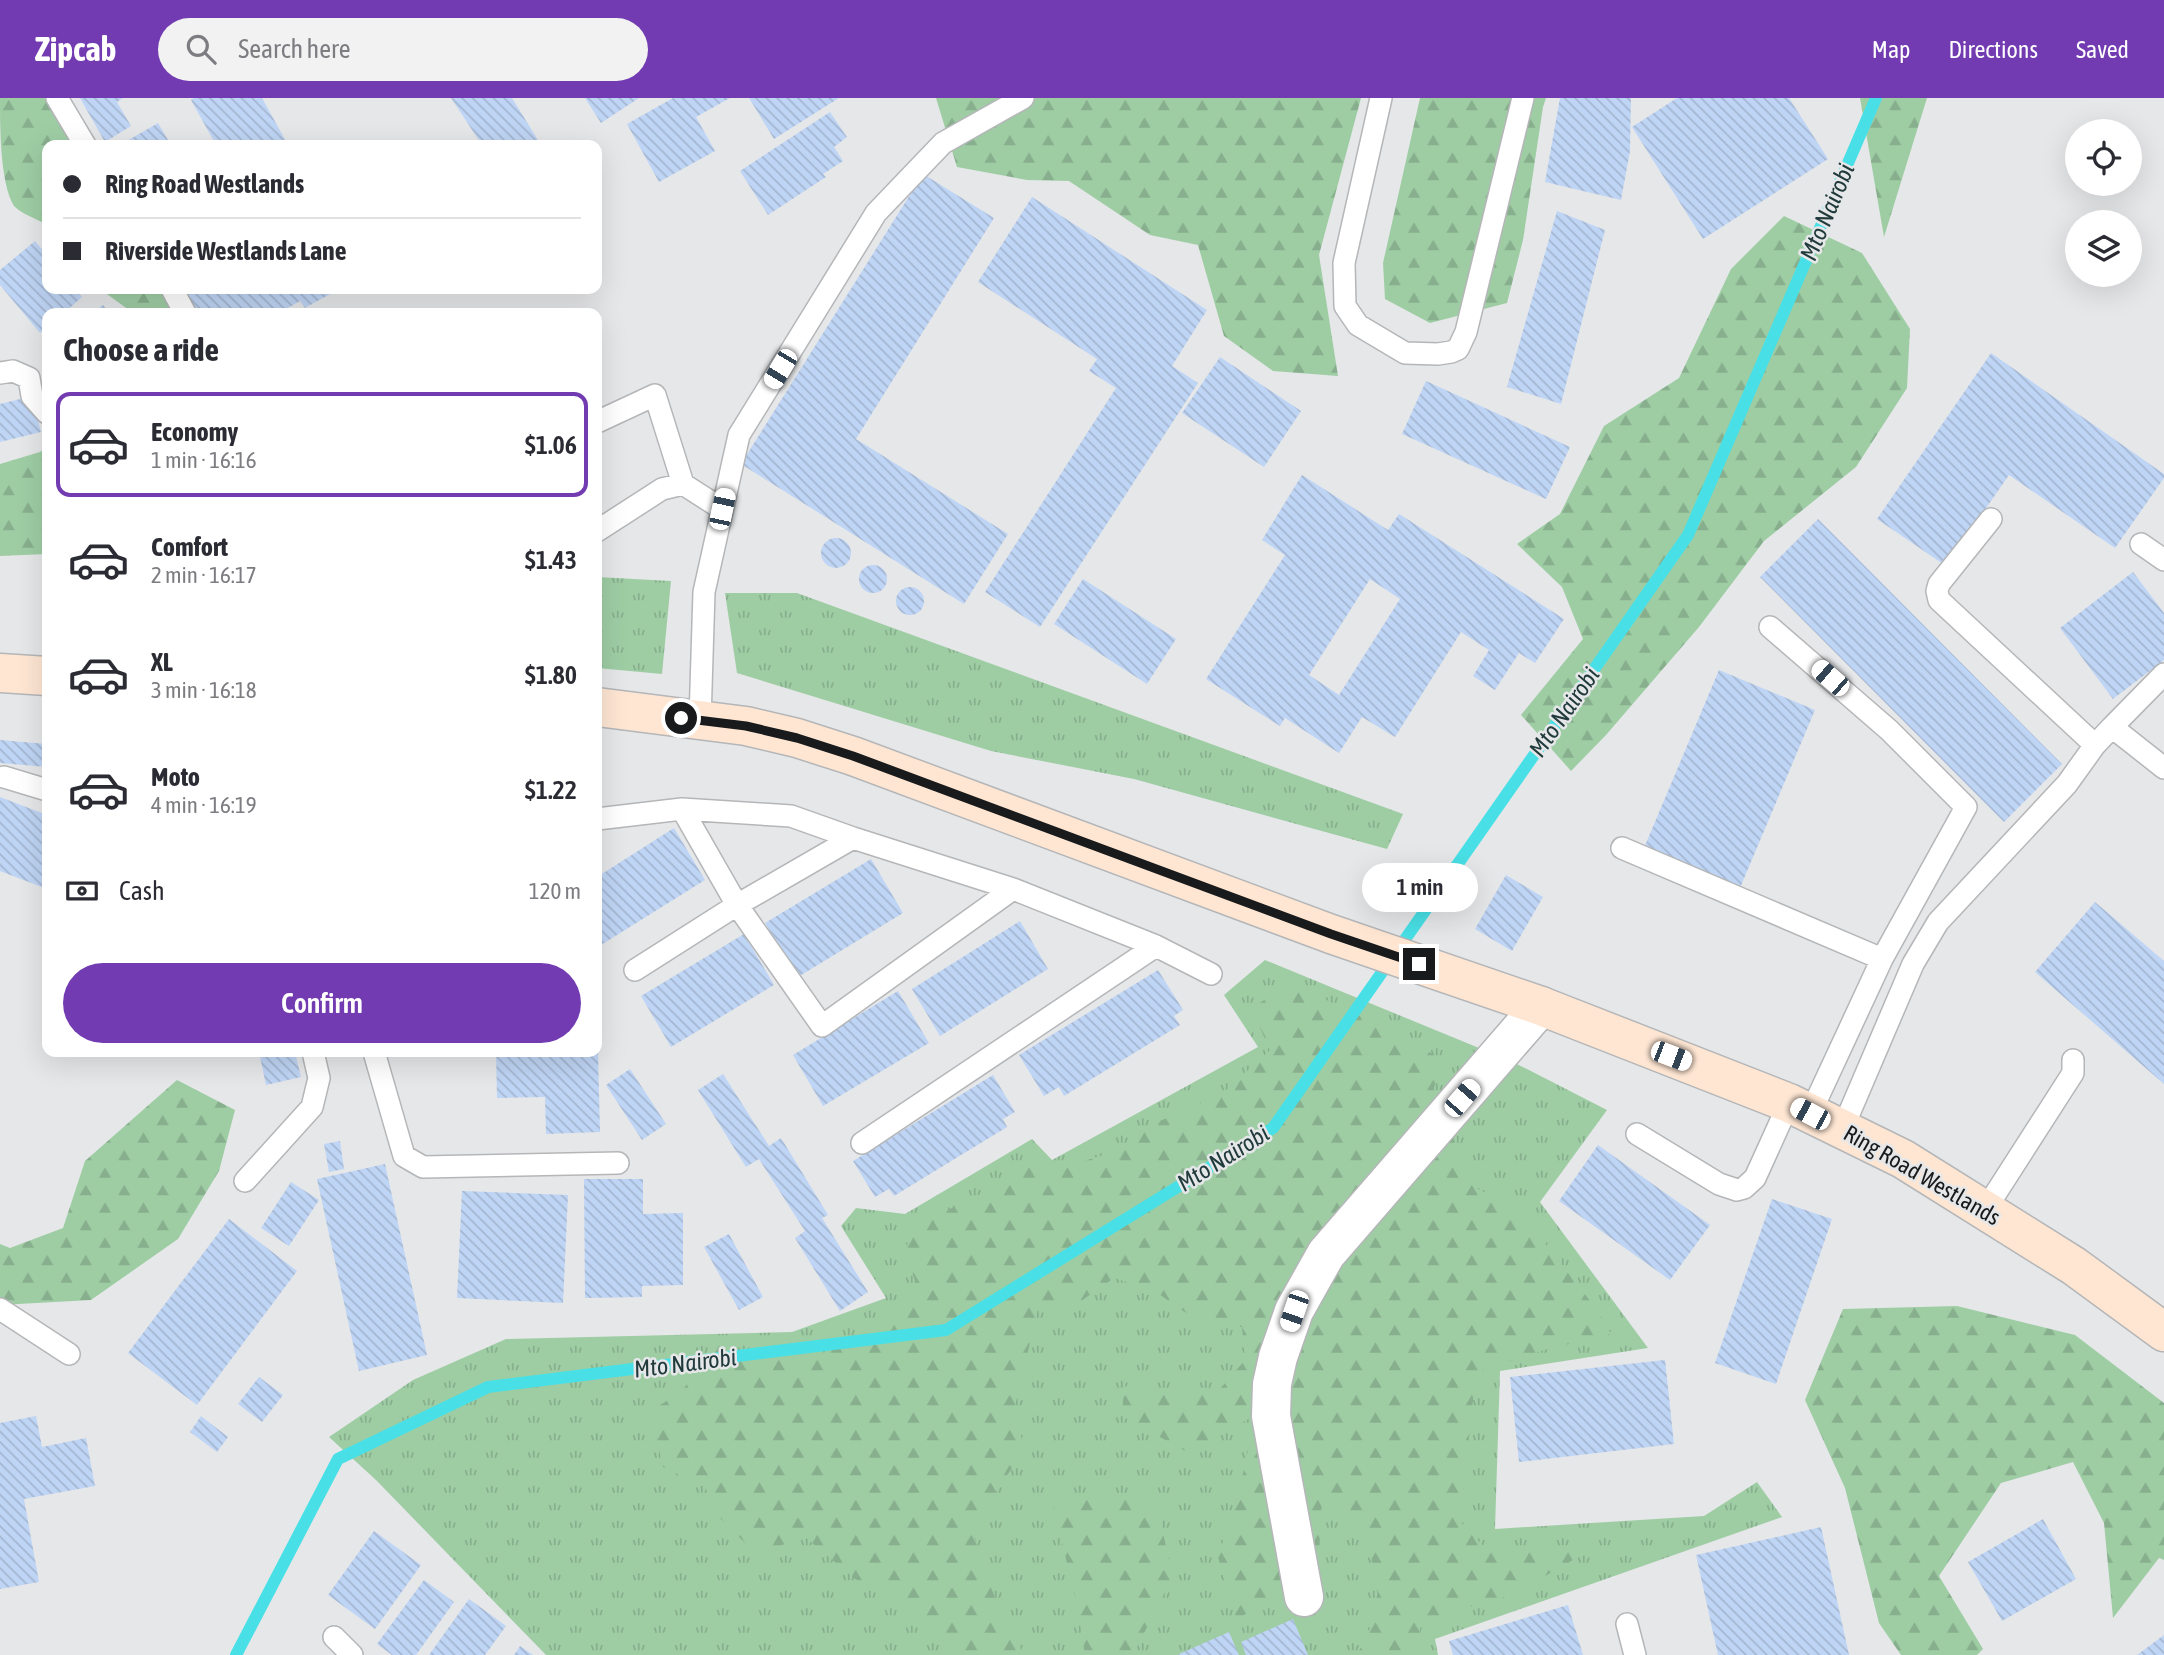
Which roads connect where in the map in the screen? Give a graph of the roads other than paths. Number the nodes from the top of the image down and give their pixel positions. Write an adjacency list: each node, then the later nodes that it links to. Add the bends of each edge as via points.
1 (57, 98): 5 (lane)
2 (1023, 98): 10 (lane, via 943,143 876,213 739,435)
3 (1381, 98): 4 (lane, via 1344,263 1345,306 1358,325 1388,345 1405,353 1438,354 1458,349 1466,332)
4 (1523, 98)
5 (82, 140)
6 (0, 373): 7 (lane, via 13,371 29,378 32,396)
7 (42, 407)
8 (602, 420): 9 (lane, via 655,395)
9 (683, 484): 10 (lane); 12 (lane, via 662,489)
10 (722, 509): 20 (lane, via 704,592)
11 (1991, 519): 22 (lane, via 1939,584 1939,600)
12 (602, 528)
13 (2141, 544): 14 (lane)
14 (2164, 560)
15 (1770, 627): 33 (lane, via 1889,730 1966,807)
16 (0, 673): 18 (main road)
17 (2164, 674): 21 (lane)
18 (42, 676)
19 (602, 708): 20 (main road)
20 (700, 720): 36 (main road, Ring Road Westlands, via 746,726 853,756 1331,934)
21 (2112, 727): 22 (lane); 23 (lane)
22 (2095, 745): 40 (lane, via 2067,784 1938,922)
23 (2164, 768)
24 (4, 777): 25 (lane)
25 (42, 788)
26 (682, 810): 27 (lane); 28 (lane, via 791,816); 31 (lane)
27 (602, 818)
28 (853, 838): 30 (lane); 31 (lane)
29 (1622, 848): 33 (lane)
30 (1013, 889): 31 (lane, via 822,1026); 32 (lane)
31 (737, 905): 34 (lane)
32 (1156, 946): 35 (lane); 42 (lane)
33 (1882, 959): 40 (lane)
34 (635, 970)
35 (1211, 974)
36 (1541, 1006): 40 (main road, Ring Road Westlands); 49 (street, via 1326,1254 1294,1311 1275,1370 1271,1416)
37 (314, 1057): 44 (lane, via 319,1078 312,1107)
38 (375, 1057): 43 (lane, via 404,1156 423,1167)
39 (2073, 1059): 45 (lane, via 2073,1073)
40 (1814, 1116): 41 (lane, via 1755,1178 1737,1190 1719,1184); 45 (main road, Ring Road Westlands, via 1903,1159)
41 (1637, 1134)
42 (862, 1143)
43 (618, 1163)
44 (245, 1181)
45 (1985, 1210): 47 (main road, Ring Road Westlands, via 2074,1266)
46 (0, 1308): 48 (lane)
47 (2164, 1332)
48 (69, 1354)
49 (1304, 1598)
50 (1627, 1624): 53 (lane)
51 (334, 1637): 52 (lane)
52 (352, 1655)
53 (1634, 1655)

